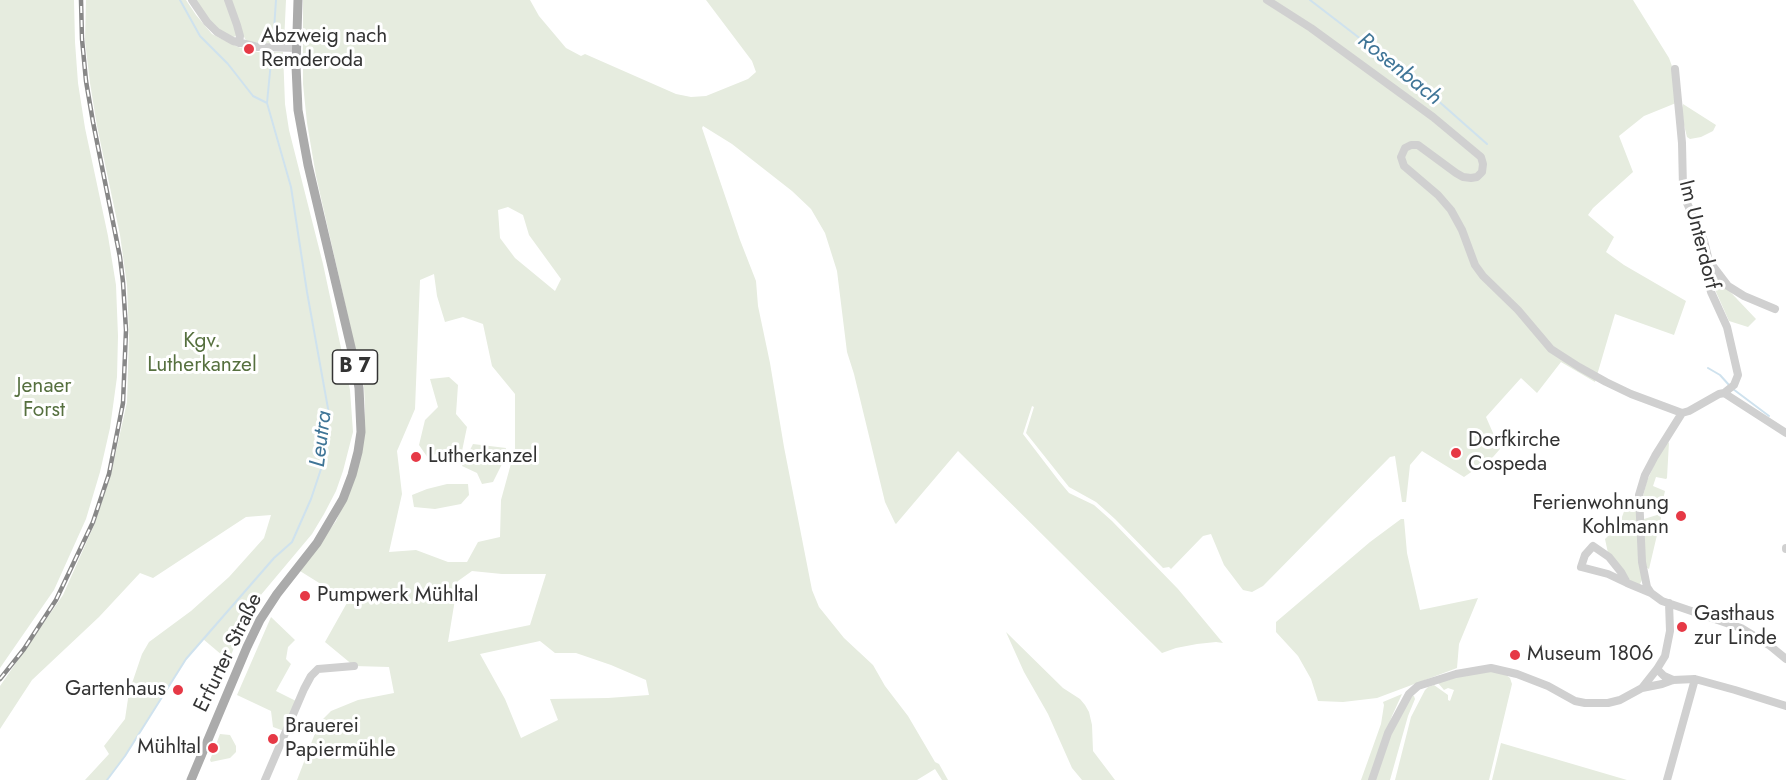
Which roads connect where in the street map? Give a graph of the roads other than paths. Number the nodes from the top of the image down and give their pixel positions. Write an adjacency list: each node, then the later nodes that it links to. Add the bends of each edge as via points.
1 (192, 0): 5 (street, via 217,32)
2 (228, 0): 5 (street)
3 (298, 0): 6 (main road, B 7)
4 (1267, 0): 11 (street, via 1433,117 1481,158 1482,172 1471,178 1456,173 1418,145 1405,148 1401,158 1404,166 1451,210 1483,276 1551,349 1590,373)
5 (239, 43): 6 (street)
6 (296, 48): 23 (main road, Erfurter Straße / B 7, via 302,132 359,388 362,413 358,452 331,521 255,630)
7 (1676, 69): 8 (street, Im Unterdorf, via 1683,188)
8 (1709, 261): 9 (street, via 1728,286); 10 (street, Im Unterdorf, via 1707,277 1727,327 1738,370)
9 (1775, 309)
10 (1729, 389): 11 (street); 12 (street)
11 (1682, 413): 14 (street, via 1645,475 1640,495 1642,562)
12 (1786, 433)
13 (1627, 583): 13 (street, via 1609,557 1593,546 1581,567); 14 (street)
14 (1651, 593): 15 (street)
15 (1669, 603): 16 (street, via 1741,628); 18 (street, via 1669,641)
16 (1786, 659)
17 (354, 666): 24 (street, via 318,669 311,676)
18 (1657, 669): 19 (street); 21 (street)
19 (1673, 680): 20 (street); 21 (street)
20 (1695, 680): 22 (street); 26 (street)
21 (1642, 688): 25 (street, via 1614,702 1585,703 1517,674 1487,667 1418,686 1409,694 1388,733)
22 (1786, 706)
23 (192, 779)
24 (265, 780)
25 (1372, 780)
26 (1667, 780)

